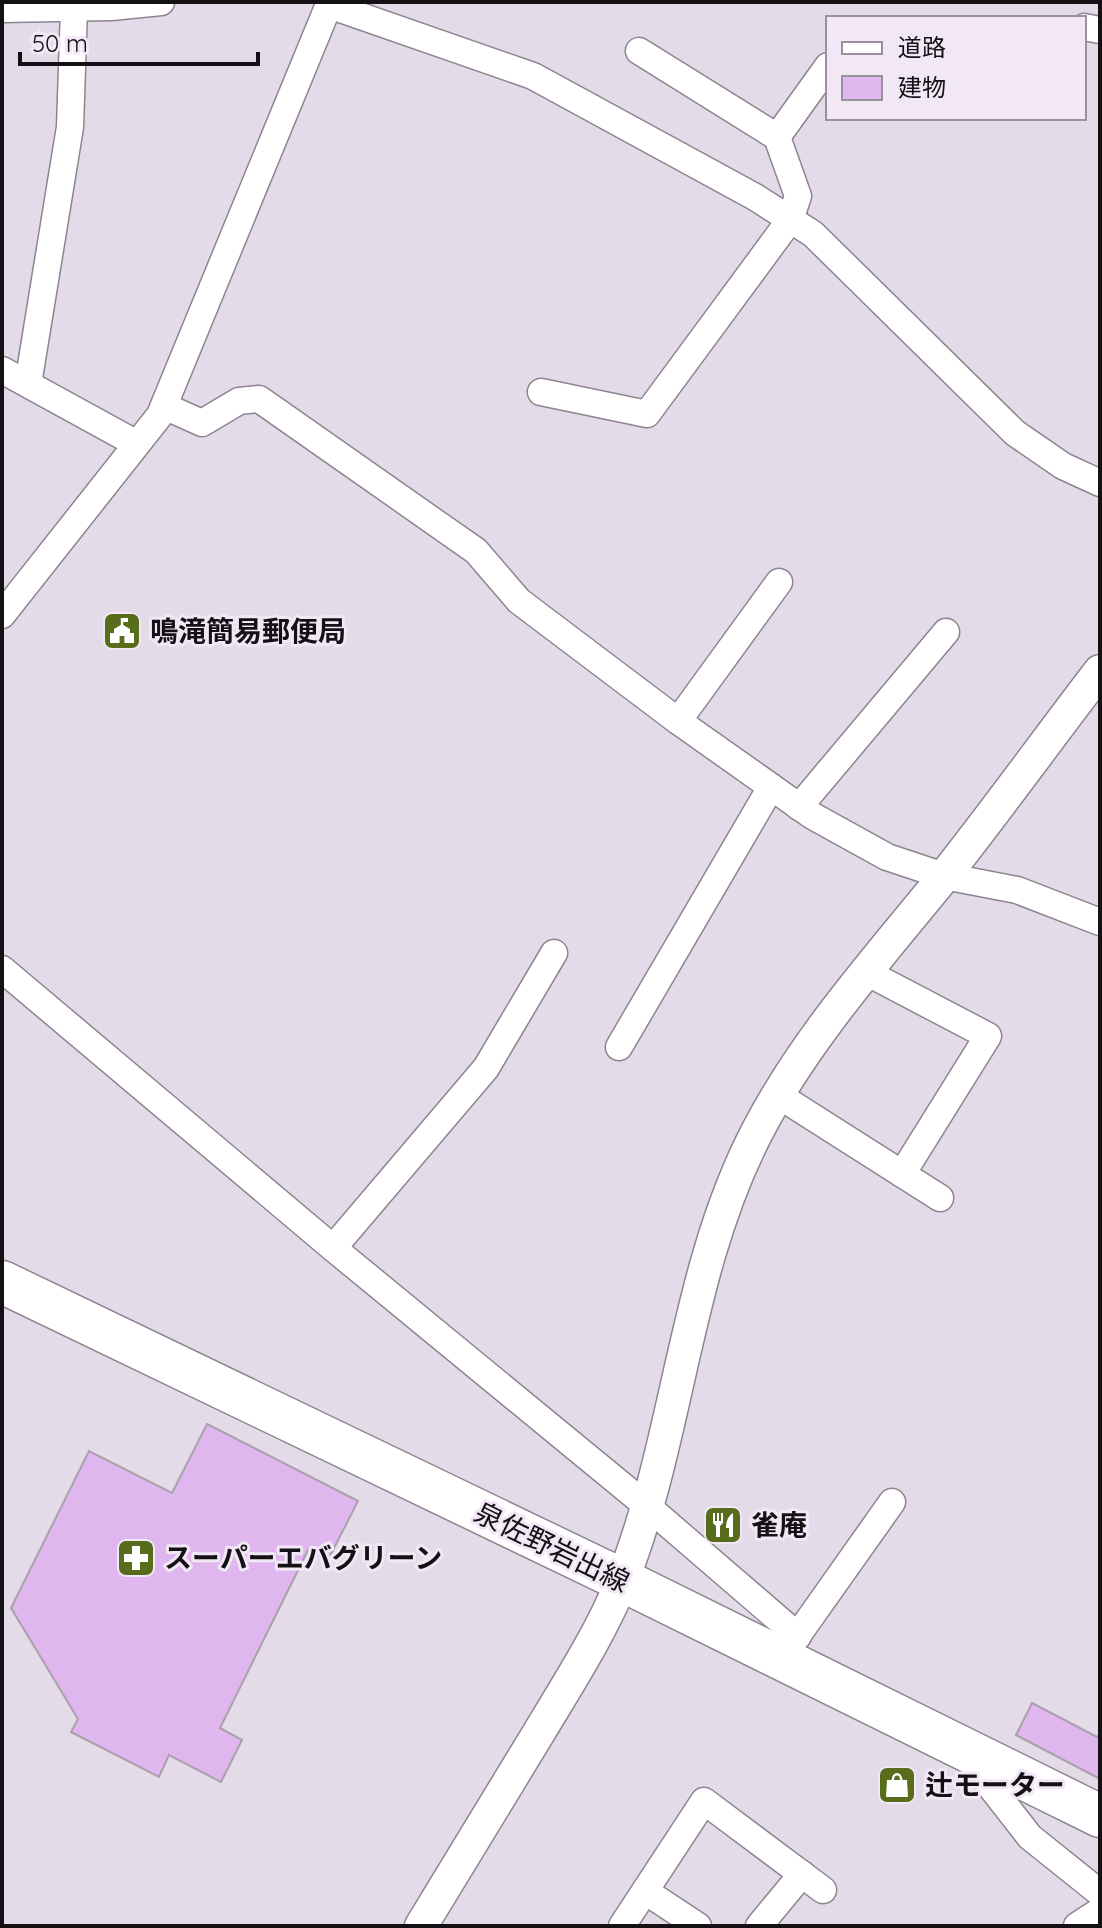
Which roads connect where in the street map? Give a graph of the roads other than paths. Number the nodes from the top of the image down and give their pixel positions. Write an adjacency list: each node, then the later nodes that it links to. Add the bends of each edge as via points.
1 (161, 2): 4 (street)
2 (329, 4): 9 (street, via 533,76); 13 (street)
3 (32, 5): 4 (street); 5 (street)
4 (74, 8): 11 (street, via 70,127)
5 (2, 9)
6 (639, 51): 8 (street)
7 (826, 69): 8 (street)
8 (777, 137): 9 (street, via 798,196)
9 (790, 220): 12 (street, via 647,414); 15 (street, via 813,234 1015,433 1063,466)
10 (2, 370): 11 (street)
11 (28, 384): 14 (street)
12 (541, 392)
13 (164, 406): 14 (street); 20 (street, via 202,423 239,401 259,399 476,551 519,601)
14 (137, 444): 17 (street)
15 (1100, 483)
16 (779, 582): 20 (street)
17 (2, 615)
18 (946, 632): 22 (street)
19 (1100, 671): 23 (street)
20 (678, 721): 21 (street)
21 (771, 787): 22 (street); 28 (street)
22 (799, 807): 23 (street, via 887,857)
23 (944, 876): 24 (street, via 1017,890); 27 (street)
24 (1100, 922)
25 (554, 953): 32 (street, via 486,1068)
26 (2, 969): 32 (street)
27 (866, 972): 29 (street); 30 (street, via 988,1036)
28 (619, 1047)
29 (778, 1095): 30 (street); 35 (street, via 757,1131 713,1238)
30 (902, 1174): 31 (street)
31 (940, 1198)
32 (333, 1248): 35 (street)
33 (2, 1282): 36 (main road, 泉佐野岩出線)
34 (892, 1502): 37 (street)
35 (647, 1506): 36 (street); 37 (street)
36 (622, 1580): 37 (main road, 泉佐野岩出線); 45 (street, via 597,1637)
37 (789, 1648): 38 (main road, 泉佐野岩出線)
38 (958, 1746): 39 (main road, 泉佐野岩出線); 43 (street, via 1030,1837)
39 (1100, 1816)
40 (802, 1874): 41 (street); 42 (street, via 704,1801); 48 (street)
41 (823, 1890)
42 (645, 1891): 46 (street); 47 (street)
43 (1100, 1893)
44 (1100, 1911): 49 (street)
45 (421, 1926)
46 (622, 1926)
47 (698, 1926)
48 (759, 1926)
49 (1077, 1926)

